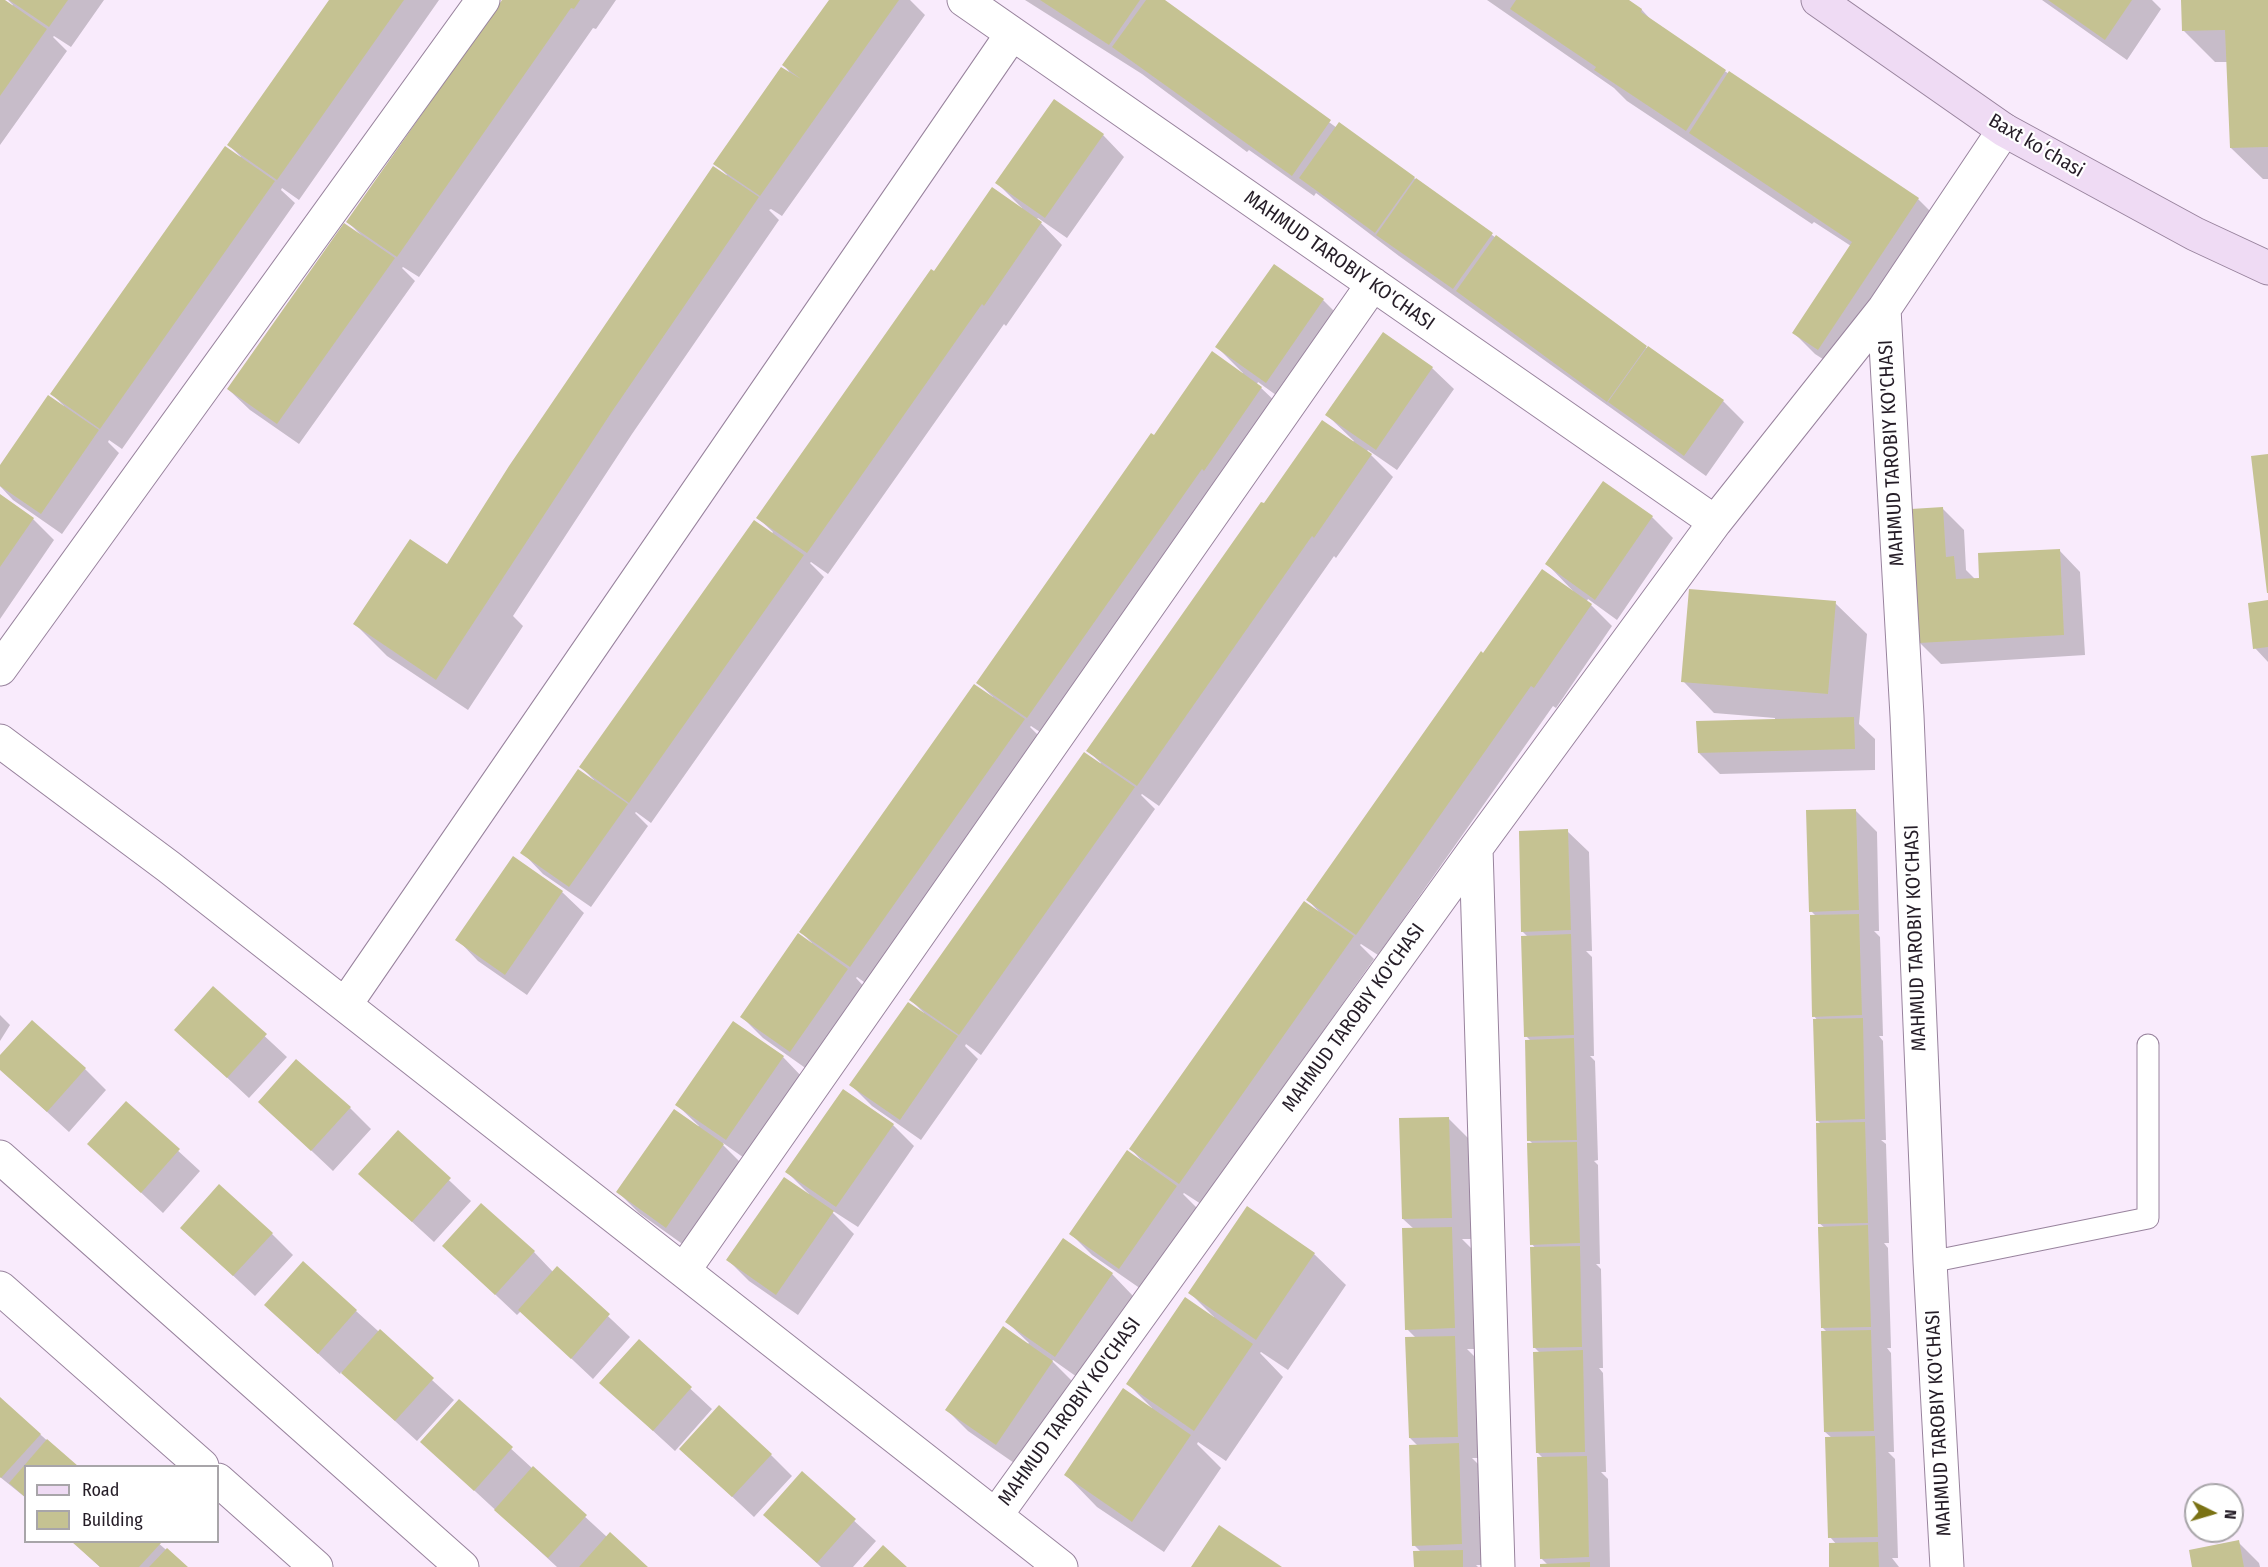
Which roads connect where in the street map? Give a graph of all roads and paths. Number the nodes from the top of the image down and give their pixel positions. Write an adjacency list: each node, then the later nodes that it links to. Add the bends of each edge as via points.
1 (483, 0): 10 (street)
2 (964, 0): 4 (street, MAHMUD TAROBIY KO'CHASI)
3 (1818, 0): 5 (main road, Baxt koʻchasi)
4 (1012, 34): 7 (street, MAHMUD TAROBIY KO'CHASI); 13 (street)
5 (2004, 130): 6 (main road, Baxt koʻchasi, via 2195,234); 8 (street, MAHMUD TAROBIY KO'CHASI)
6 (2268, 268)
7 (1373, 284): 9 (street, MAHMUD TAROBIY KO'CHASI); 17 (street)
8 (1884, 309): 9 (street, MAHMUD TAROBIY KO'CHASI); 16 (street, MAHMUD TAROBIY KO'CHASI)
9 (1715, 522): 12 (street, MAHMUD TAROBIY KO'CHASI)
10 (0, 669)
11 (0, 741): 13 (street)
12 (1476, 848): 21 (street, MAHMUD TAROBIY KO'CHASI); 25 (street)
13 (345, 1005): 17 (street)
14 (2148, 1045): 16 (lane, via 2148,1218)
15 (0, 1157): 23 (street)
16 (1930, 1262): 26 (street, MAHMUD TAROBIY KO'CHASI)
17 (684, 1270): 21 (street)
18 (0, 1288): 19 (street)
19 (200, 1465)
20 (219, 1481): 22 (street)
21 (996, 1515): 24 (street)
22 (316, 1567)
23 (462, 1567)
24 (1061, 1567)
25 (1498, 1567)
26 (1947, 1567)

